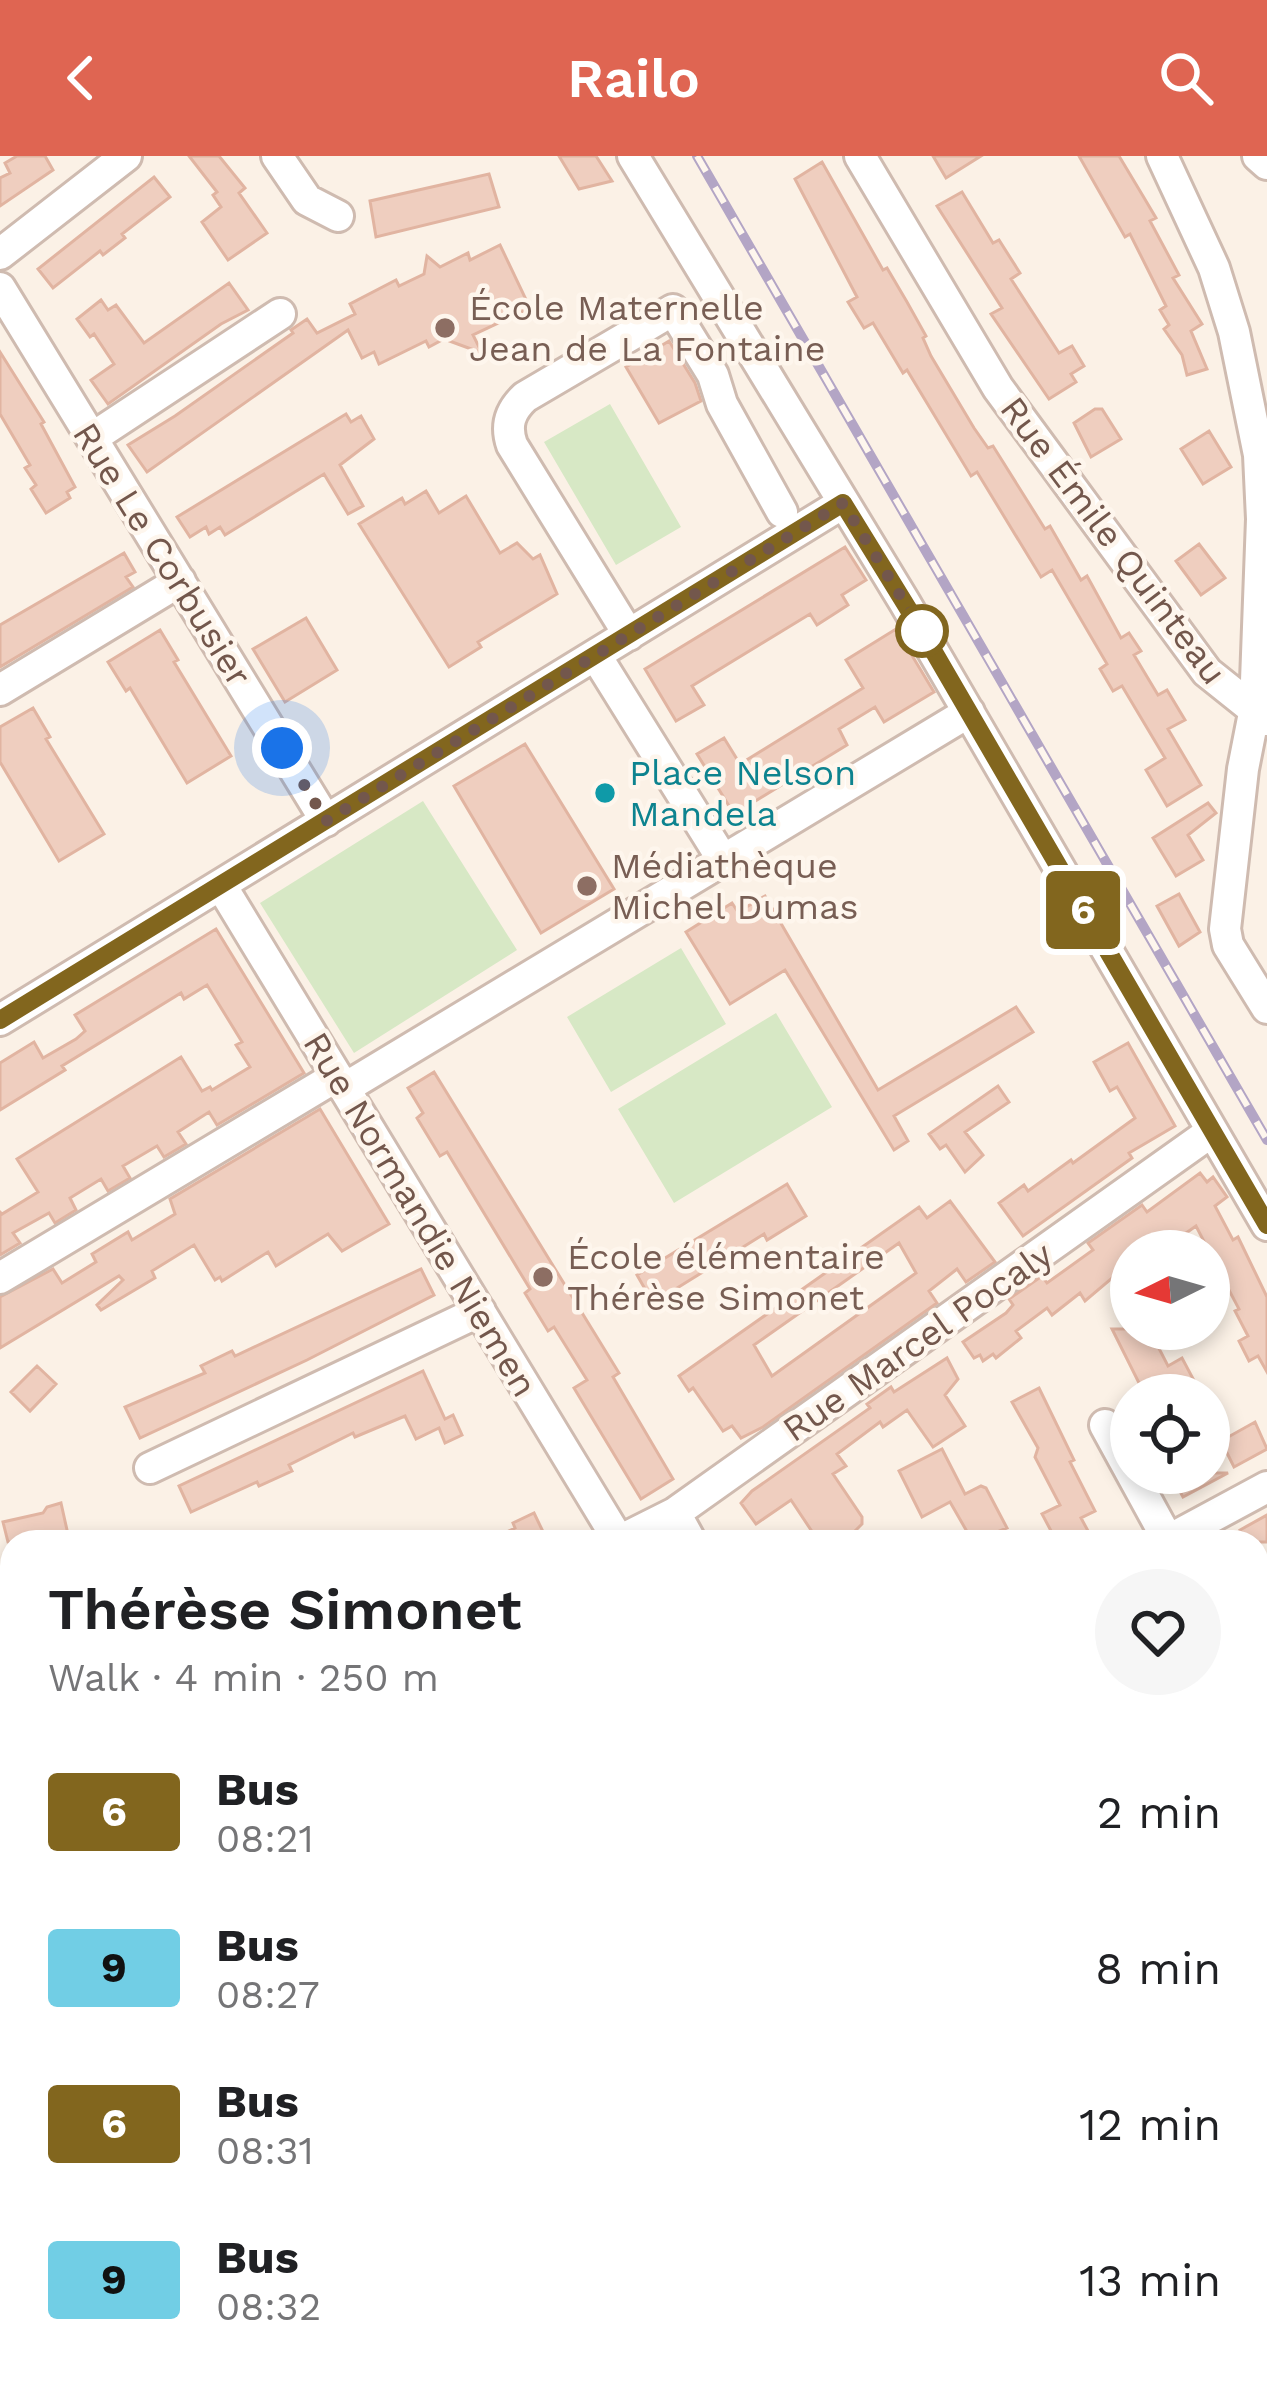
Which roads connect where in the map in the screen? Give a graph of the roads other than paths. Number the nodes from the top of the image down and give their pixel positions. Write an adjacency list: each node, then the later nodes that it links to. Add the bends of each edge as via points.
1 (126, 156): 9 (street)
2 (277, 156): 8 (street, via 307,200)
3 (633, 156): 13 (street)
4 (860, 156): 20 (street, Rue Émile Quinteau, via 998,388 1207,672)
5 (1162, 156): 20 (street, via 1214,268 1252,412 1262,519)
6 (1258, 156): 7 (street)
7 (1267, 164)
8 (338, 217)
9 (0, 254)
10 (0, 288): 12 (street, Rue Le Corbusier)
11 (280, 314): 12 (street)
12 (92, 438): 15 (street, Rue Le Corbusier)
13 (843, 503): 16 (street); 19 (street)
14 (782, 512): 16 (street, via 673,310 526,398 511,415 512,445)
15 (180, 580): 18 (street); 21 (street, Rue Le Corbusier)
16 (629, 634): 17 (street)
17 (596, 656): 21 (street); 22 (street)
18 (0, 690)
19 (969, 712): 22 (street); 27 (street)
20 (1261, 714): 24 (street, Rue Émile Quinteau, via 1243,769 1226,909 1228,945)
21 (326, 821): 23 (street)
22 (731, 855): 26 (street)
23 (222, 886): 25 (street); 26 (street, Rue Normandie Niemen)
24 (1267, 1008)
25 (0, 1020)
26 (341, 1082): 29 (street); 30 (street, Rue Normandie Niemen)
27 (1210, 1132): 28 (street); 34 (street, Rue Marcel Pocaly)
28 (1267, 1225)
29 (0, 1279)
30 (479, 1311): 32 (street); 35 (street, Rue Normandie Niemen)
31 (1105, 1425): 38 (street)
32 (150, 1468)
33 (1267, 1487): 39 (street)
34 (675, 1513): 36 (street, Rue Marcel Pocaly); 37 (street)
35 (611, 1530)
36 (642, 1530)
37 (684, 1530)
38 (1160, 1530)
39 (1187, 1530)

